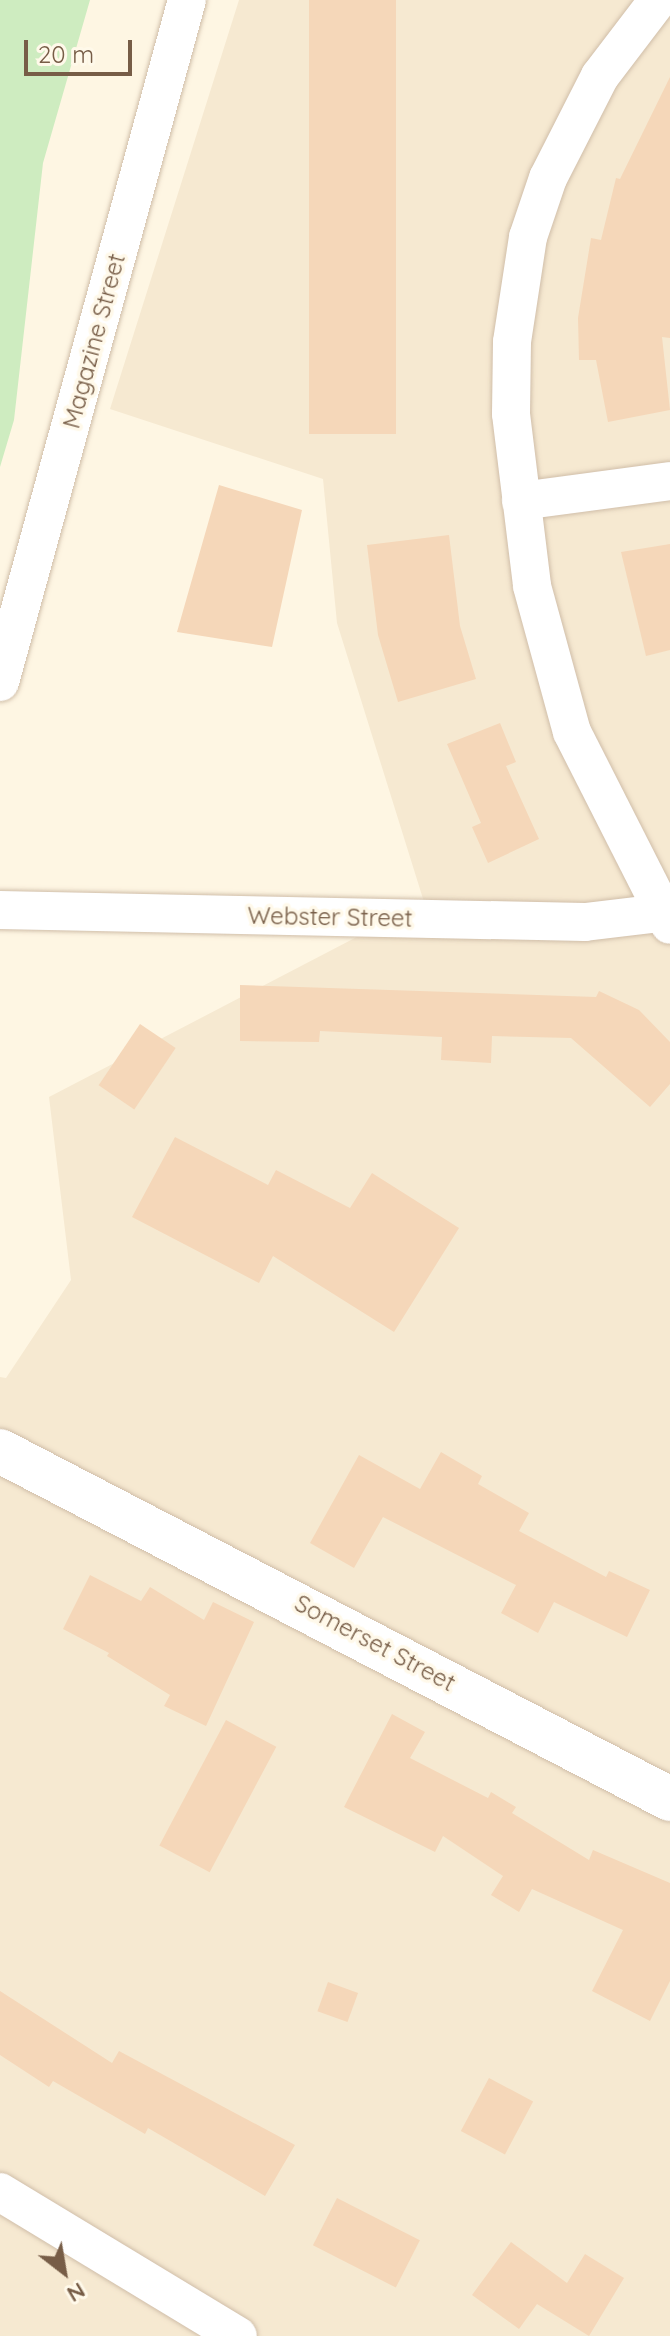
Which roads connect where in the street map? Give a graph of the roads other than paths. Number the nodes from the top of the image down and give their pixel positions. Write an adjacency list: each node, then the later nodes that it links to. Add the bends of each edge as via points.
1 (187, 0): 5 (street, Magazine Street)
2 (658, 0): 4 (street, via 600,76 571,125 528,237 512,342 511,414)
3 (670, 481): 4 (street)
4 (521, 501): 7 (street, via 532,586 572,732)
5 (0, 682)
6 (0, 910): 7 (street, Webster Street, via 585,922)
7 (665, 919)
8 (0, 1451): 10 (main road, Somerset Street)
9 (0, 1475): 10 (main road, Somerset Street)
10 (78, 1492): 11 (main road, Somerset Street)
11 (670, 1799)
12 (0, 2192): 13 (street)
13 (238, 2336)

